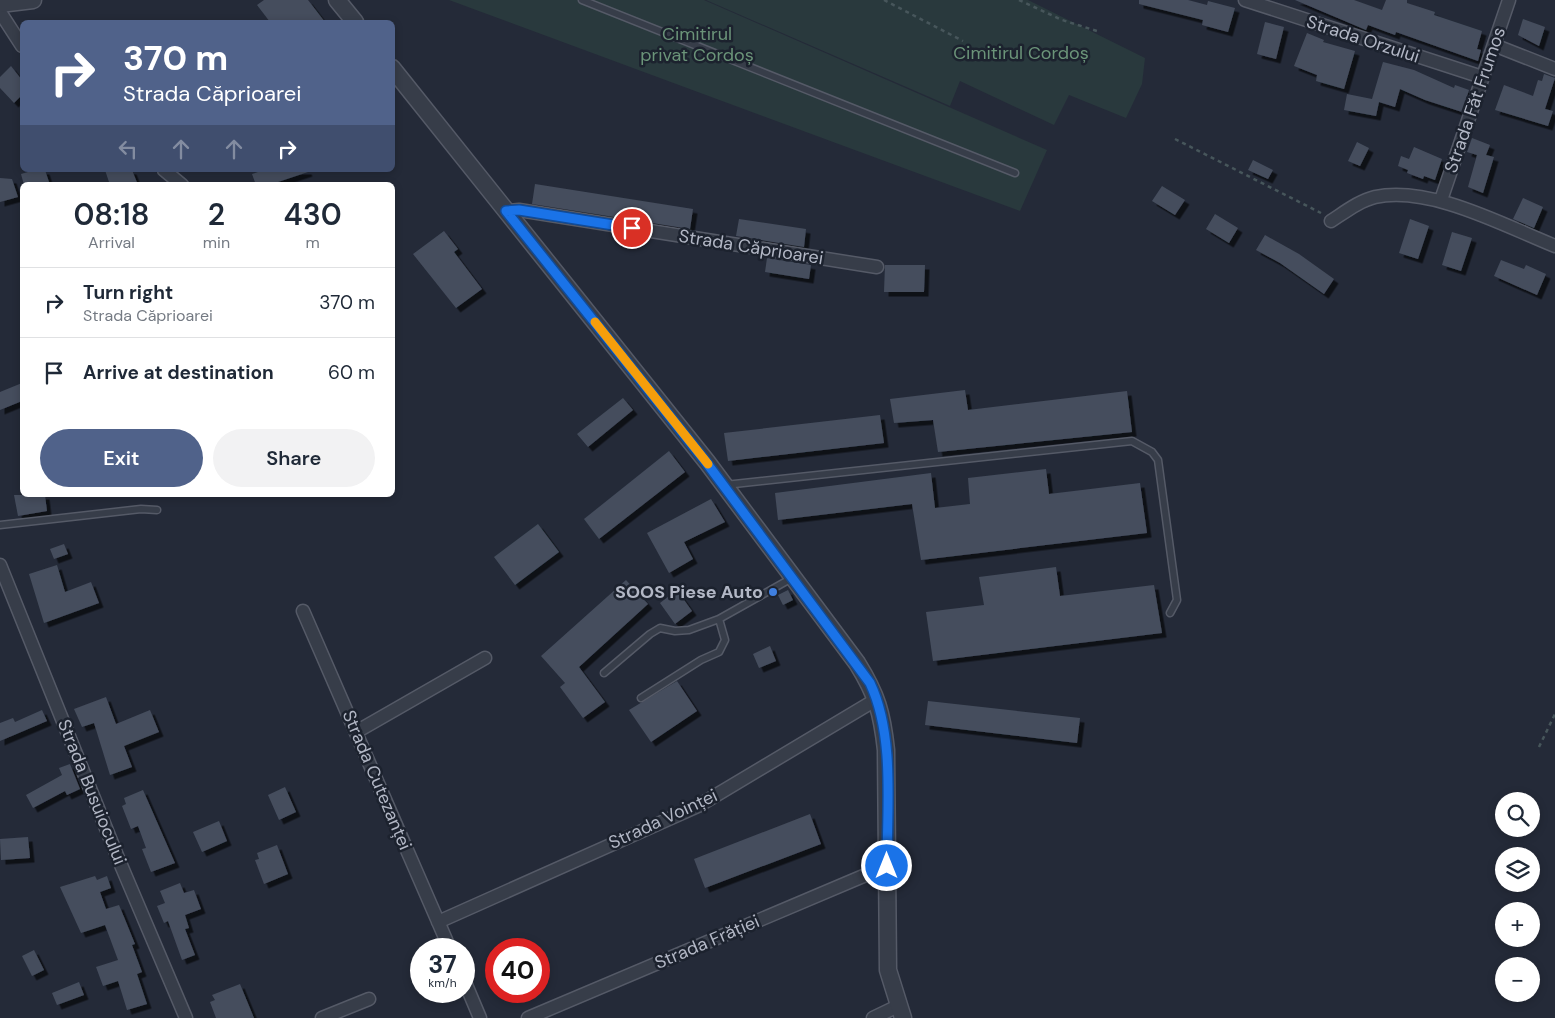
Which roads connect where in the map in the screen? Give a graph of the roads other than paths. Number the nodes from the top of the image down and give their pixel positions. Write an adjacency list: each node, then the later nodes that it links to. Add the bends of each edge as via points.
1 (33, 0): 6 (street)
2 (337, 0): 8 (street)
3 (582, 0): 15 (lane)
4 (1244, 0): 12 (street, Strada Orzului)
5 (1509, 0): 10 (street, Strada Făt Frumos)
6 (0, 4)
7 (0, 12): 9 (street)
8 (353, 20)
9 (20, 43)
10 (1494, 45): 11 (street); 12 (street, Strada Făt Frumos)
11 (1555, 69)
12 (1482, 77): 17 (street, Strada Făt Frumos)
13 (399, 87): 18 (street)
14 (171, 172): 16 (street)
15 (1014, 173)
16 (179, 182)
17 (1441, 200): 19 (street, via 1375,197); 20 (street)
18 (506, 211): 21 (street, Strada Căprioarei, via 519,210); 22 (street)
19 (1331, 221)
20 (1555, 246)
21 (877, 267)
22 (724, 485): 26 (street); 28 (lane, via 1132,441 1152,452 1158,460 1177,600)
23 (157, 510): 24 (lane, via 141,509)
24 (0, 525)
25 (0, 565): 41 (street, Strada Busuiocului)
26 (793, 578): 29 (lane); 33 (street, via 857,663)
27 (303, 611): 34 (street, Strada Cutezanței)
28 (1170, 613)
29 (719, 619): 31 (lane, via 689,630 660,628); 32 (lane, via 725,640 719,652)
30 (485, 658): 34 (street)
31 (604, 673)
32 (641, 698)
33 (877, 699): 35 (street, via 886,750); 36 (street, Strada Voinței, via 698,806)
34 (356, 732): 36 (street, Strada Cutezanței)
35 (887, 866): 40 (street, via 888,970); 44 (street, Strada Frăției)
36 (438, 922): 37 (street, Strada Cutezanței)
37 (445, 938)
38 (369, 999): 42 (street)
39 (474, 1003): 43 (street)
40 (900, 1012): 45 (street)
41 (186, 1018)
42 (322, 1018)
43 (480, 1018)
44 (528, 1018)
45 (872, 1018)

